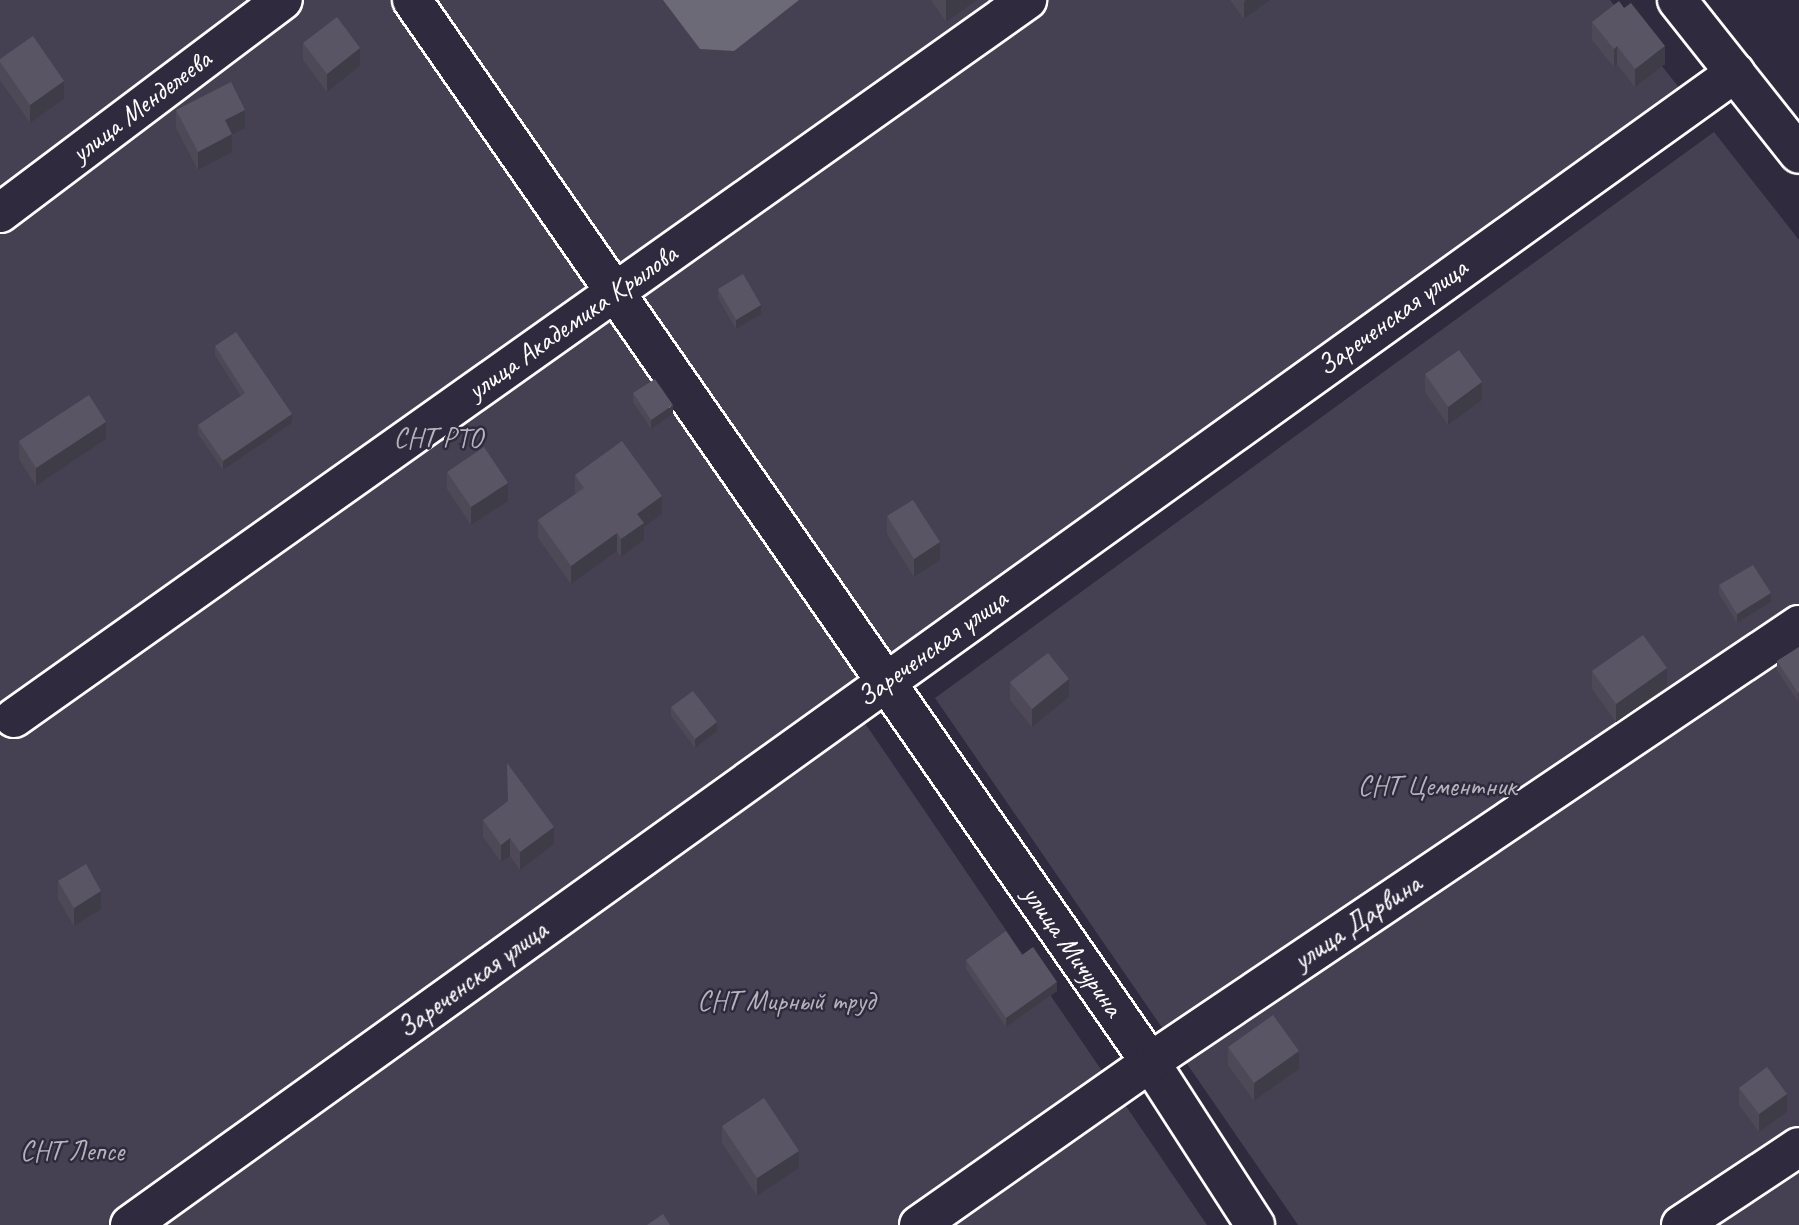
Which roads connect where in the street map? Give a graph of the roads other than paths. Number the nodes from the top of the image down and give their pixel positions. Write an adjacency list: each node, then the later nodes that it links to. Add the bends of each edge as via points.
1 (283, 0): 7 (street, улица Менделеева)
2 (412, 0): 8 (street, улица Мичурина)
3 (1027, 0): 8 (street, улица Академика Крылова)
4 (1676, 0): 5 (street)
5 (1735, 73): 6 (street); 10 (street, Зареченская улица)
6 (1799, 154)
7 (0, 213)
8 (616, 291): 10 (street, улица Мичурина); 11 (street, улица Академика Крылова)
9 (1799, 625): 12 (street, улица Дарвина)
10 (886, 681): 12 (street, улица Мичурина); 14 (street, Зареченская улица)
11 (14, 718)
12 (1150, 1062): 15 (street, улица Дарвина); 16 (street, улица Мичурина)
13 (1799, 1147): 17 (street)
14 (130, 1225)
15 (919, 1225)
16 (1255, 1225)
17 (1681, 1225)

